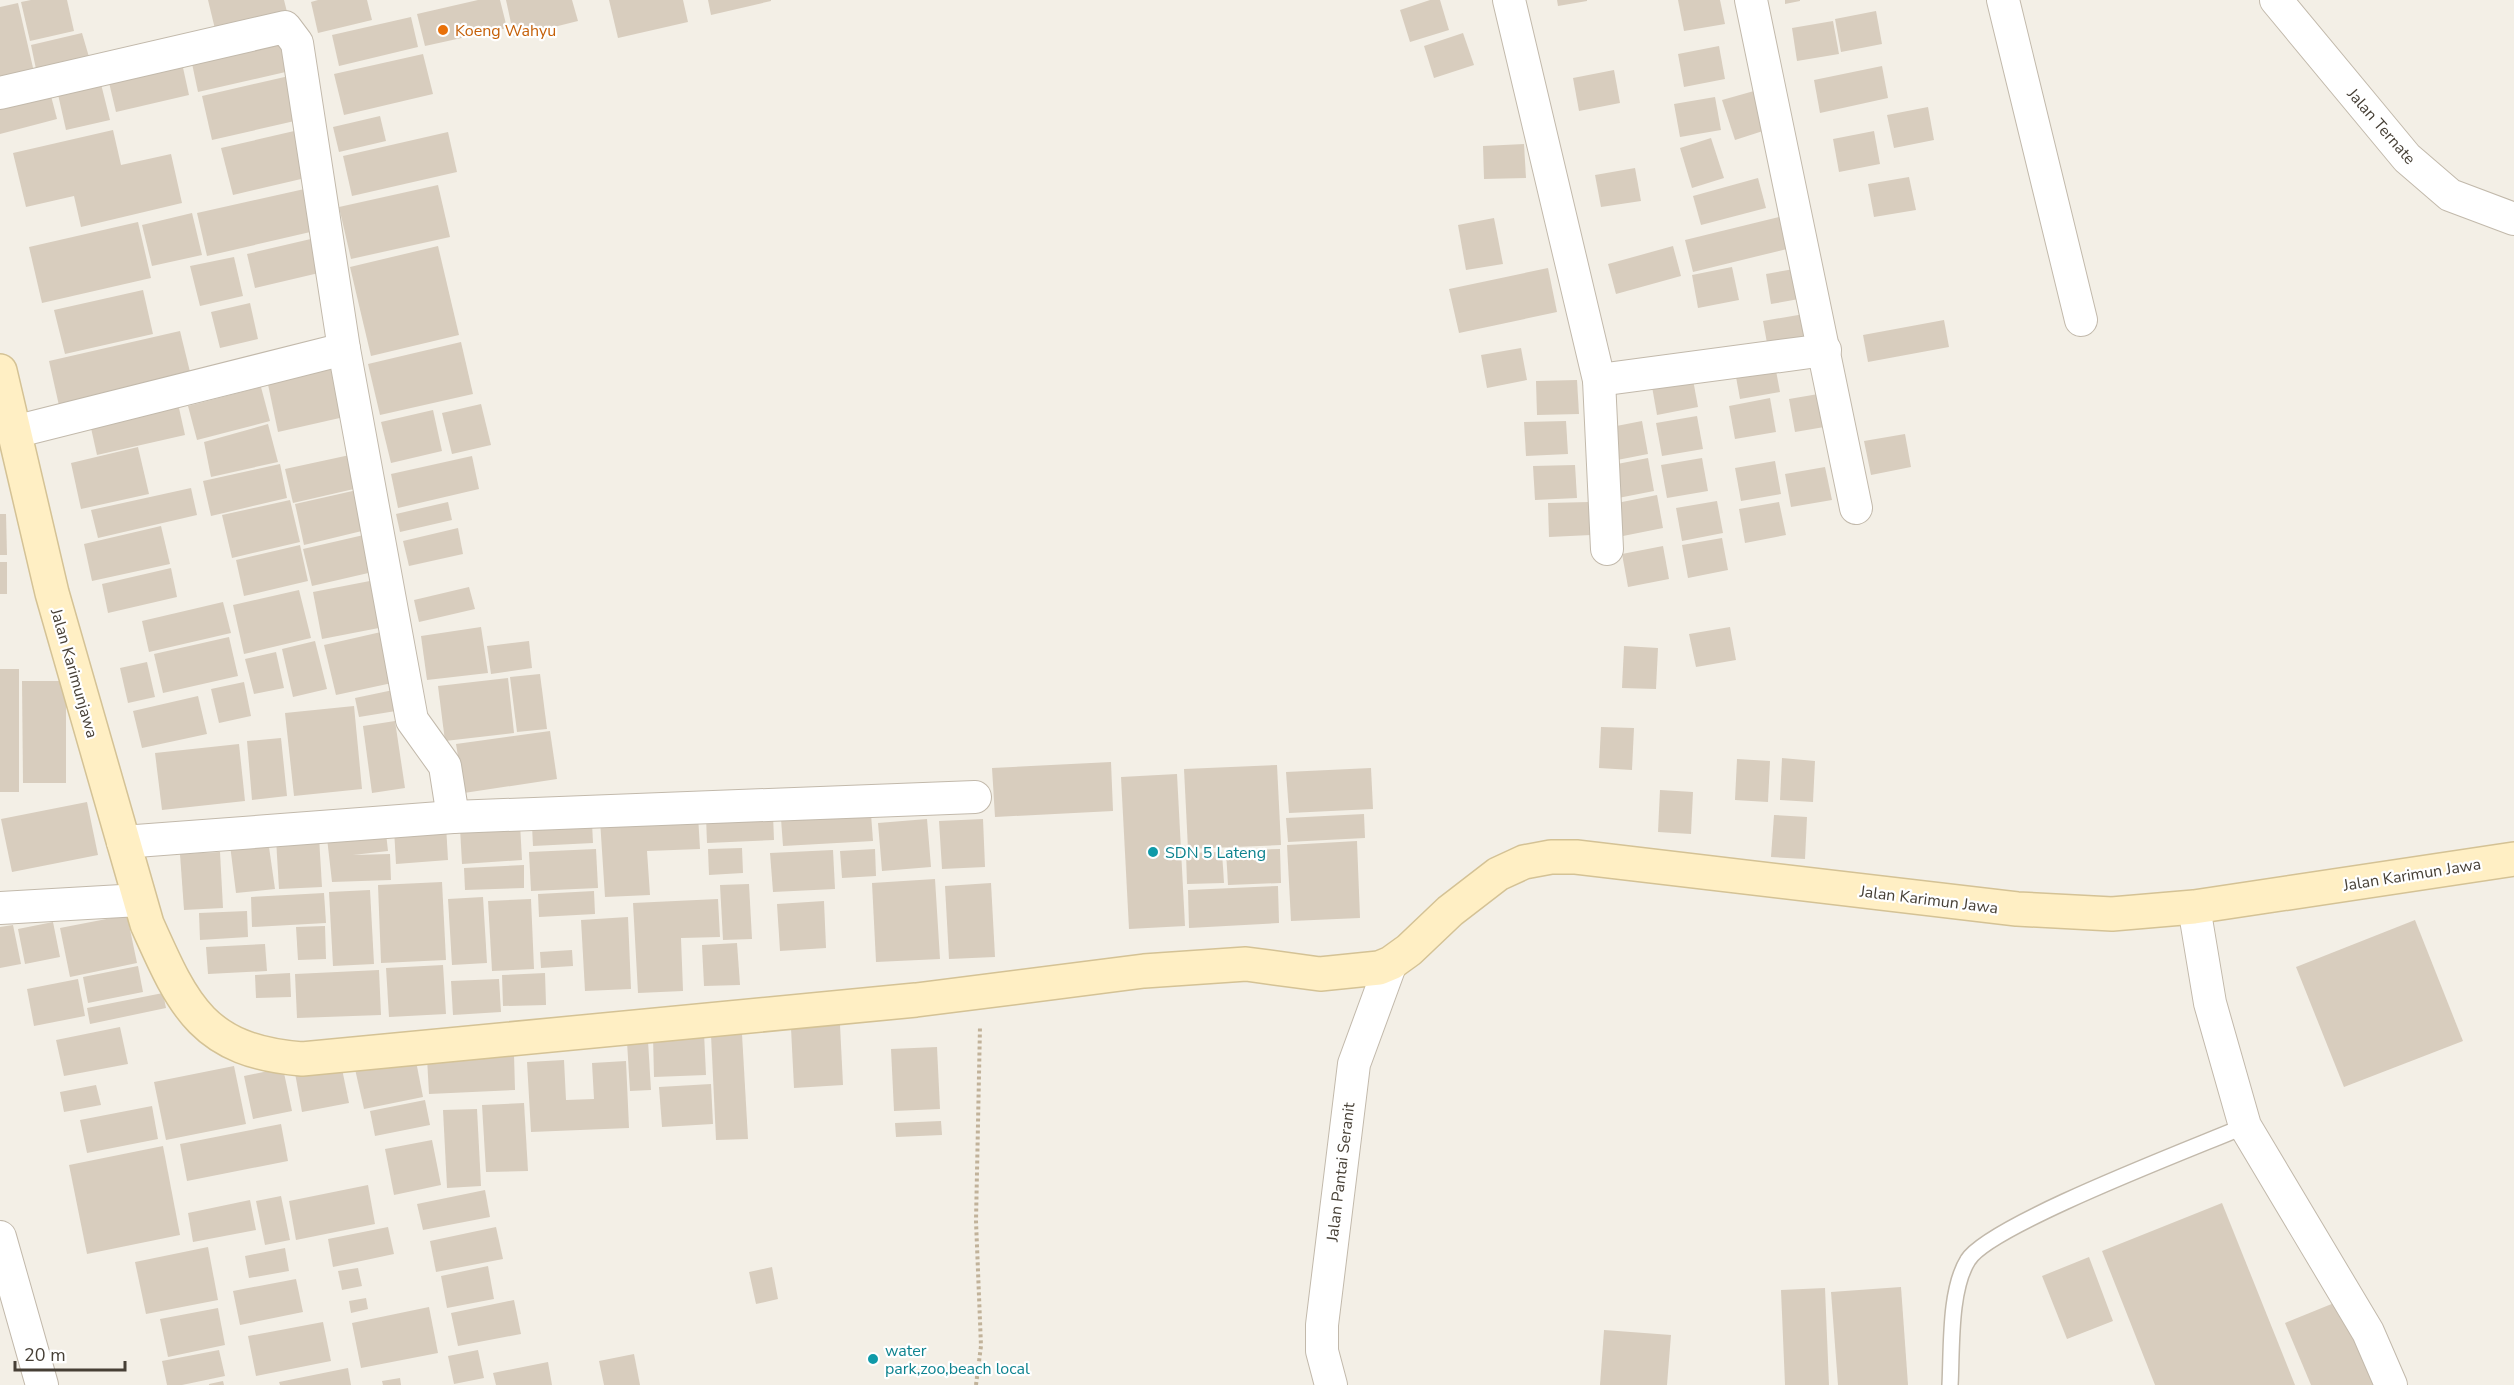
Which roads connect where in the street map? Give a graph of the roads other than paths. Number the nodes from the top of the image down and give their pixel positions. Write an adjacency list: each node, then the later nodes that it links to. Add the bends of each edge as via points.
1 (1509, 0): 11 (street)
2 (1751, 0): 9 (street)
3 (2003, 0): 7 (street)
4 (2276, 0): 6 (street, Jalan Ternate, via 2407,158 2450,195)
5 (0, 93): 8 (street, via 285,27 297,43)
6 (2514, 219)
7 (2081, 320)
8 (344, 349): 12 (street); 16 (street, via 412,720 445,766)
9 (1825, 350): 11 (street); 13 (street)
10 (1, 377): 12 (street, Jalan Karimunjawa)
11 (1599, 380): 14 (street)
12 (14, 432): 17 (street, Jalan Karimunjawa, via 52,593)
13 (1856, 508)
14 (1607, 549)
15 (975, 797): 16 (street)
16 (453, 817): 17 (street)
17 (123, 842): 19 (street, Jalan Karimunjawa)
18 (2514, 858): 20 (street, Jalan Karimun Jawa)
19 (139, 900): 21 (street); 22 (street, Jalan Karimunjawa, via 169,970 192,1011 220,1036 246,1050 302,1059 980,992 1056,980 1235,965 1320,974)
20 (2194, 906): 22 (street, Jalan Karimun Jawa, via 2112,914 2017,909 1551,857 1524,862 1498,874); 23 (street, via 2210,1003)
21 (0, 908)
22 (1385, 965): 26 (street, Jalan Pantai Seranit, via 1352,1073 1322,1325 1322,1351)
23 (2245, 1126): 27 (lane, via 2050,1209 2004,1232 1968,1258 1956,1302); 28 (street, via 2368,1332)
24 (0, 1237): 25 (street)
25 (42, 1385)
26 (1331, 1385)
27 (1950, 1385)
28 (2391, 1385)

